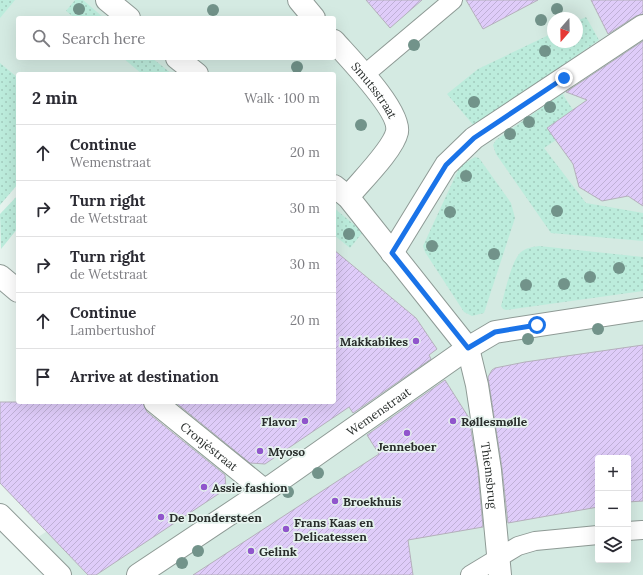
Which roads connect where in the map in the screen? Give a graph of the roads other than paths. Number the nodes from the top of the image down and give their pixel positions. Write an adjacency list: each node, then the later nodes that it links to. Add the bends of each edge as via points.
1 (107, 0): 4 (street)
2 (299, 0): 5 (street)
3 (453, 0): 10 (lane)
4 (127, 16)
5 (312, 16)
6 (643, 26): 12 (street, via 474,138 446,165)
7 (336, 43): 10 (street, Smutsstraat)
8 (180, 60): 9 (street)
9 (195, 72)
10 (364, 75): 11 (street, Smutsstraat, via 395,116 397,131 391,145)
11 (341, 192): 12 (street)
12 (392, 253): 16 (street)
13 (0, 276): 14 (street)
14 (16, 289)
15 (643, 309): 16 (street, Wemenstraat, via 495,332)
16 (468, 348): 18 (street, Wemenstraat); 21 (street, Thiemsbrug, via 477,385 490,470)
17 (157, 404): 18 (street, Cronjéstraat)
18 (264, 490): 23 (street, Wemenstraat)
19 (0, 515): 22 (street)
20 (595, 534): 21 (lane, via 535,541 518,546)
21 (499, 566): 24 (lane)
22 (60, 575)
23 (138, 575)
24 (470, 575)

